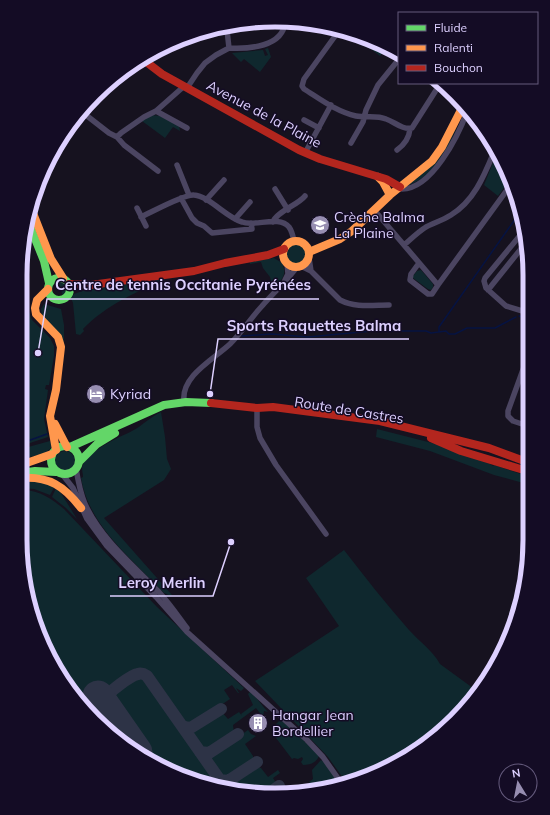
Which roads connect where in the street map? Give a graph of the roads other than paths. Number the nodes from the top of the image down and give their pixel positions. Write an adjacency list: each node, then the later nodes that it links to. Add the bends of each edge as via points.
1 (283, 28): 4 (street, via 281,34 274,40 251,48)
2 (227, 32): 4 (street)
3 (336, 34): 9 (street, via 304,79 302,86)
4 (229, 48): 7 (street, via 205,63)
5 (398, 61): 14 (street, via 378,85 366,110)
6 (147, 63): 7 (street, Avenue de la Plaine)
7 (185, 87): 10 (street); 22 (street, Avenue de la Plaine)
8 (438, 88): 18 (street, via 414,127)
9 (331, 105): 14 (street, via 344,113); 17 (street)
10 (156, 111): 16 (street); 19 (street)
11 (461, 111): 28 (street, via 438,154 425,168)
12 (86, 115): 19 (street, via 109,134)
13 (465, 116): 28 (street, via 441,162 428,176 409,188)
14 (365, 118): 18 (street, via 385,118); 20 (street)
15 (304, 120): 17 (street)
16 (187, 128)
17 (319, 128): 22 (street)
18 (410, 129): 21 (street, via 404,145)
19 (117, 137): 25 (street)
20 (351, 143)
21 (397, 150)
22 (305, 153): 26 (street, Avenue de la Plaine)
23 (492, 156): 49 (street, via 480,185 462,207 425,228)
24 (177, 166): 31 (street)
25 (158, 170)
26 (377, 177): 28 (street, Avenue de la Plaine); 32 (street)
27 (224, 180): 35 (street)
28 (400, 187): 32 (street)
29 (275, 189): 38 (street)
30 (508, 189): 60 (street)
31 (189, 195): 34 (street); 35 (street, via 198,195)
32 (390, 195): 39 (street)
33 (305, 196): 38 (street)
34 (181, 198): 41 (street); 44 (street, via 192,218 212,233 252,229)
35 (206, 200): 42 (street)
36 (250, 202): 42 (street)
37 (137, 208): 41 (street)
38 (288, 210): 43 (street, via 276,217)
39 (374, 210): 49 (street); 52 (street, via 340,239)
40 (34, 216): 58 (street, via 51,259)
41 (141, 217): 45 (street)
42 (235, 219): 44 (street, via 242,223)
43 (274, 222): 44 (street); 48 (street, via 288,226)
44 (251, 223)
45 (146, 226)
46 (31, 230): 61 (street, via 44,261)
47 (520, 236): 63 (street, via 485,278 484,285)
48 (294, 241): 51 (street); 52 (street, via 301,242)
49 (404, 245): 55 (street)
50 (521, 248): 63 (street)
51 (284, 249): 53 (street); 54 (street)
52 (308, 252): 56 (street, via 305,263); 57 (street)
53 (268, 255): 54 (street); 62 (street, via 194,271)
54 (286, 261): 56 (street, via 291,266); 59 (street, via 288,274)
55 (419, 263): 60 (street); 60 (street, via 410,275 412,282 429,294 433,294)
56 (299, 266): 57 (street); 59 (street)
57 (311, 271): 66 (street, via 344,302 354,305)
58 (66, 281): 61 (street, via 55,279); 62 (street); 64 (street)
59 (285, 282): 71 (street, via 230,344 194,376 184,391)
60 (438, 285)
61 (48, 286): 65 (street); 68 (street, via 35,305 36,314)
62 (81, 286): 64 (street)
63 (488, 290): 67 (street, via 509,308)
64 (69, 293): 65 (street, via 62,300)
65 (53, 299): 68 (street, via 39,305)
66 (389, 305)
67 (523, 312)
68 (40, 318): 70 (street, via 56,334 60,342)
69 (523, 370): 74 (street, via 508,412 513,421)
70 (56, 391): 75 (street, via 55,423); 76 (street, via 50,420)
71 (184, 401): 72 (street, Route de Castres); 73 (street, Route de Castres)
72 (157, 408): 75 (street, Route de Castres); 79 (street, Route de Castres, via 138,422 102,441)
73 (257, 408): 77 (street, Route de Castres, via 273,407 380,421 489,448); 80 (street, Route de Castres, via 264,412 383,426 436,440 461,451); 85 (street, via 260,438)
74 (523, 424)
75 (69, 447): 76 (street); 79 (street, via 77,455)
76 (54, 452): 78 (street); 82 (street, via 52,465)
77 (523, 461)
78 (27, 463)
79 (77, 468): 82 (street); 86 (street, via 84,503 102,533)
80 (523, 470)
81 (27, 472): 82 (street)
82 (59, 473): 84 (street, via 73,488)
83 (27, 478): 84 (street, via 56,484 68,492)
84 (81, 508): 86 (street, via 101,539)
85 (326, 534)
86 (174, 613): 87 (street, via 193,637 307,740)
87 (339, 780)

